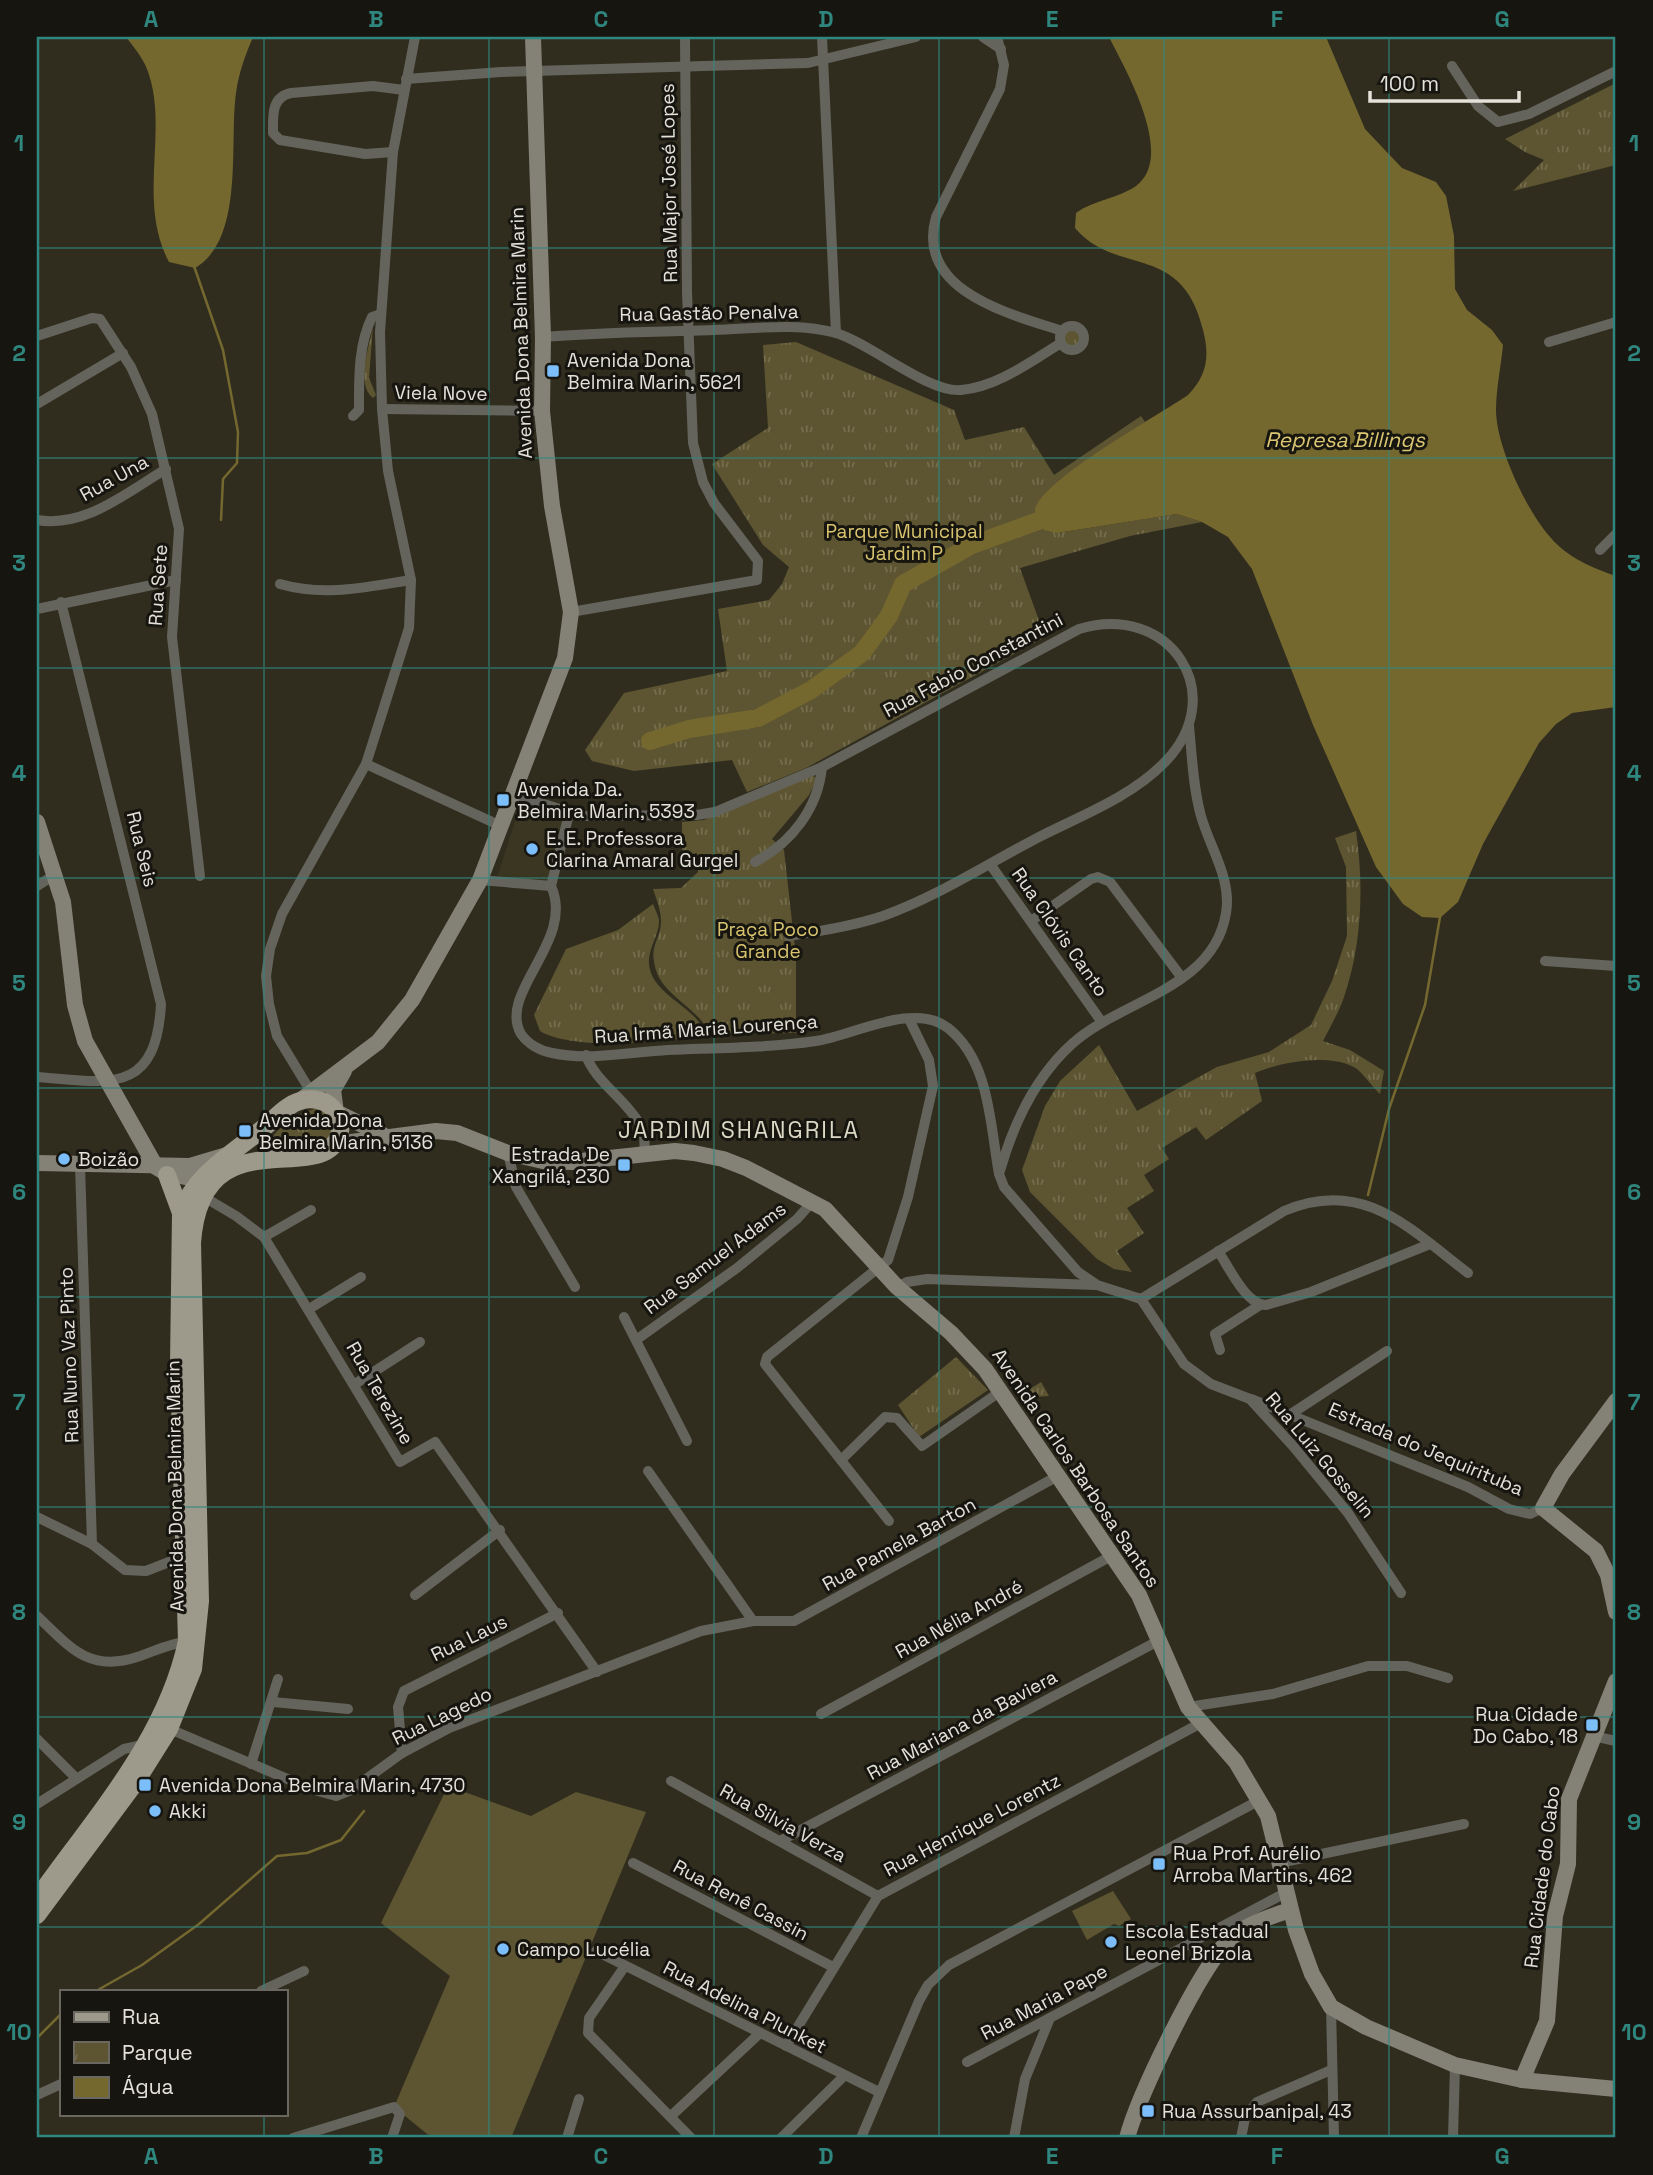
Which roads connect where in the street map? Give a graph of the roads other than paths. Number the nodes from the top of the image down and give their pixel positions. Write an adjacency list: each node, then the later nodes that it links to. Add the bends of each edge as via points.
1 (414, 37): 14 (street)
2 (533, 37): 13 (main road, Avenida Dona Belmira Marin)
3 (685, 37): 11 (street, Rua Major José Lopes)
4 (822, 37): 9 (street)
5 (916, 37): 9 (street)
6 (982, 37): 8 (street)
7 (997, 37): 8 (street)
8 (1001, 49): 19 (street, Rua Gastão Penalva, via 1000,89 936,217 935,249 945,273 970,296 1061,337 999,380 958,391 935,384)
9 (823, 62): 11 (street); 19 (street)
10 (1452, 66): 12 (street, via 1478,106 1497,122 1529,114)
11 (685, 68): 13 (street); 18 (street, Rua Major José Lopes)
12 (1616, 71)
13 (534, 72): 14 (street); 21 (main road, Avenida Dona Belmira Marin)
14 (405, 84): 15 (street); 15 (street, via 291,93 274,106 273,133 280,140 365,154)
15 (393, 152): 16 (street)
16 (381, 314): 25 (street); 27 (street, via 370,321 359,372 359,410)
17 (1616, 322): 22 (street)
18 (688, 331): 19 (street, Rua Gastão Penalva, via 787,327); 21 (street, Rua Gastão Penalva); 37 (street, Rua Major José Lopes, via 697,462 714,503 758,561 757,580)
19 (836, 333)
20 (37, 336): 23 (street, Rua Sete, via 92,318 106,325)
21 (543, 337): 26 (main road, Avenida Dona Belmira Marin)
22 (1549, 342)
23 (123, 354): 24 (street); 28 (street, Rua Sete, via 152,414)
24 (37, 404)
25 (382, 409): 26 (street, Viela Nove); 33 (street, via 396,517)
26 (542, 411): 37 (main road, Avenida Dona Belmira Marin, via 552,506)
27 (353, 416)
28 (166, 469): 29 (street, Rua Una, via 96,511 55,523); 32 (street, Rua Sete, via 179,529)
29 (37, 520)
30 (1616, 534): 31 (street)
31 (1600, 550)
32 (176, 580): 35 (street); 48 (street, Rua Sete, via 172,637)
33 (411, 580): 34 (street, via 333,592); 39 (street, via 406,641)
34 (279, 584)
35 (61, 602): 36 (street); 62 (street, Rua Seis, via 162,1004 157,1042 149,1057 129,1076)
36 (37, 609)
37 (572, 612): 41 (main road, Avenida Dona Belmira Marin, via 555,690)
38 (1189, 726): 40 (street, Rua Fabio Constantini, via 1188,680 1174,648 1139,627 1108,624 1079,629); 46 (street, via 1166,761 1146,779); 56 (street, Rua Fabio Constantini, via 1200,814 1221,870 1227,902 1217,939 1199,965)
39 (366, 764): 44 (street); 63 (street, via 282,914 270,949 268,1004 277,1036)
40 (822, 768): 42 (street, Rua Fabio Constantini, via 706,814); 45 (street, via 817,797 807,814 777,850)
41 (512, 794): 42 (street, Rua Fabio Constantini); 44 (main road, Avenida Dona Belmira Marin)
42 (569, 814): 51 (street)
43 (37, 822): 47 (main road)
44 (501, 826): 49 (main road, Avenida Dona Belmira Marin)
45 (755, 862)
46 (990, 864): 52 (street, Rua Clóvis Canto); 53 (street, via 880,917)
47 (56, 874): 50 (street); 62 (main road, via 68,926 79,1023)
48 (200, 876)
49 (480, 880): 51 (street); 60 (main road, Avenida Dona Belmira Marin, via 412,1000 385,1034)
50 (37, 886)
51 (551, 886): 59 (street, Rua Irmã Maria Lourença, via 558,906 556,923 520,1002 517,1023 523,1036 542,1051)
52 (1031, 921): 56 (street, via 1091,879 1103,878); 58 (street, Rua Clóvis Canto)
53 (789, 936)
54 (1545, 961): 55 (street)
55 (1616, 965)
56 (1182, 978): 58 (street, Rua Fabio Constantini)
57 (909, 1020): 59 (street, Rua Irmã Maria Lourença, via 807,1042); 75 (street, Rua Irmã Maria Lourença, via 940,1022 970,1054 985,1094); 83 (street, via 929,1060 933,1086 897,1238)
58 (1101, 1021): 75 (street, Rua Fabio Constantini, via 1071,1045 1038,1084)
59 (586, 1055): 70 (street, via 640,1125 645,1139)
60 (346, 1068): 63 (main road, Avenida Dona Belmira Marin); 64 (main road, Avenida Dona Belmira Marin, via 333,1090)
61 (37, 1077): 62 (street)
62 (108, 1082): 74 (main road)
63 (306, 1096): 64 (main road, via 327,1103); 65 (main road, Avenida Dona Belmira Marin)
64 (336, 1112): 66 (main road, Avenida Carlos Barbosa Santos); 67 (main road, Avenida Dona Belmira Marin, via 341,1126)
65 (265, 1127): 69 (main road, Avenida Dona Belmira Marin); 71 (main road, via 262,1143)
66 (385, 1135): 67 (main road, Avenida Carlos Barbosa Santos); 68 (main road, Avenida Carlos Barbosa Santos, via 457,1133)
67 (336, 1144): 71 (main road, Avenida Dona Belmira Marin, via 319,1156)
68 (508, 1153): 70 (main road, Avenida Carlos Barbosa Santos, via 572,1162); 87 (street, via 516,1187)
69 (229, 1154): 74 (main road, via 200,1165); 76 (main road, Avenida Dona Belmira Marin)
70 (643, 1154): 77 (main road, Avenida Carlos Barbosa Santos, via 676,1151 723,1159)
71 (272, 1157): 76 (main road, Avenida Dona Belmira Marin, via 238,1164)
72 (37, 1163): 73 (main road)
73 (80, 1165): 74 (main road); 110 (street, Rua Nuno Vaz Pinto)
74 (162, 1171): 76 (main road); 79 (main road)
75 (999, 1174): 86 (street, Rua Irmã Maria Lourença, via 1015,1202 1065,1259)
76 (205, 1188): 79 (main road, Avenida Dona Belmira Marin, via 185,1201); 80 (street, Rua Terezine); 111 (main road, Avenida Dona Belmira Marin, via 193,1222 192,1243)
77 (813, 1201): 83 (main road, Avenida Carlos Barbosa Santos, via 839,1222); 93 (street, Rua Samuel Adams, via 737,1268)
78 (311, 1210): 80 (street)
79 (181, 1213): 111 (main road, Avenida Dona Belmira Marin, via 179,1364)
80 (264, 1237): 91 (street, Rua Terezine)
81 (1433, 1247): 82 (street, via 1396,1217 1331,1199 1284,1211); 84 (street); 90 (street, via 1287,1300)
82 (1218, 1251): 89 (street); 90 (street)
83 (880, 1268): 88 (main road, Avenida Carlos Barbosa Santos); 103 (street, via 767,1357 765,1364)
84 (1468, 1273)
85 (361, 1277): 91 (street)
86 (1097, 1285): 88 (street, via 927,1279); 89 (street, Rua Irmã Maria Lourença)
87 (575, 1287)
88 (897, 1287): 98 (main road, Avenida Carlos Barbosa Santos, via 970,1352)
89 (1141, 1299): 99 (street, Rua Luiz Gosselin, via 1196,1376)
90 (1260, 1305): 95 (street, via 1215,1334)
91 (309, 1309): 97 (street, Rua Terezine)
92 (624, 1317): 93 (street)
93 (636, 1340): 102 (street)
94 (420, 1342): 97 (street)
95 (1220, 1350)
96 (1387, 1351): 101 (street)
97 (355, 1384): 109 (street, Rua Terezine, via 400,1462 435,1442)
98 (1001, 1391): 103 (street, via 922,1447 897,1418 885,1417); 105 (main road, Avenida Carlos Barbosa Santos)
99 (1251, 1399): 101 (street, Estrada do Jequirituba); 113 (street, Rua Luiz Gosselin, via 1348,1513)
100 (1614, 1408): 106 (main road, Estrada do Jequirituba, via 1562,1474)
101 (1291, 1414): 106 (street, Estrada do Jequirituba, via 1468,1487 1509,1509 1530,1514)
102 (687, 1441)
103 (841, 1460): 108 (street)
104 (648, 1471): 118 (street)
105 (1056, 1477): 112 (main road, Avenida Carlos Barbosa Santos); 118 (street, Rua Pamela Barton, via 807,1614 780,1623)
106 (1543, 1508): 115 (main road, via 1596,1551 1608,1575)
107 (39, 1521): 110 (street)
108 (889, 1521)
109 (500, 1530): 114 (street); 116 (street, Rua Terezine)
110 (92, 1544): 111 (street, via 125,1570 136,1572)
111 (193, 1553): 119 (main road, Avenida Dona Belmira Marin)
112 (1113, 1555): 120 (main road, Avenida Carlos Barbosa Santos); 128 (street, Rua Nélia André)
113 (1401, 1593)
114 (415, 1595)
115 (1616, 1612)
116 (558, 1613): 121 (street, Rua Terezine); 135 (street, Rua Laus, via 416,1683 399,1698)
117 (37, 1616): 119 (street, via 74,1651 94,1661 128,1659)
118 (753, 1621): 121 (street, Rua Lagedo, via 701,1631)
119 (192, 1640): 130 (main road, Avenida Dona Belmira Marin)
120 (1160, 1640): 126 (main road, Avenida Carlos Barbosa Santos); 142 (street, Rua Mariana da Baviera)
121 (597, 1672): 135 (street, Rua Lagedo, via 473,1717)
122 (1448, 1678): 126 (street, via 1406,1666 1368,1666 1273,1694)
123 (278, 1679): 125 (street)
124 (1616, 1681): 131 (main road, Rua Cidade do Cabo)
125 (273, 1702): 127 (street); 136 (street)
126 (1188, 1707): 129 (main road, Avenida Carlos Barbosa Santos)
127 (348, 1709)
128 (821, 1714)
129 (1201, 1723): 139 (main road, Avenida Carlos Barbosa Santos, via 1236,1762); 146 (street, Rua Henrique Lorentz)
130 (163, 1727): 134 (main road, Avenida Dona Belmira Marin); 136 (street, Rua Lagedo)
131 (1593, 1736): 133 (street); 164 (main road, Rua Cidade do Cabo, via 1569,1799 1568,1864 1555,1916 1547,2021)
132 (37, 1739): 137 (street)
133 (1616, 1741)
134 (144, 1750): 137 (street, via 124,1749); 147 (main road, Avenida Dona Belmira Marin); 149 (main road, Avenida Dona Belmira Marin, via 135,1783)
135 (402, 1753): 136 (street, Rua Lagedo, via 336,1796)
136 (251, 1764)
137 (76, 1778): 140 (street)
138 (671, 1781): 142 (street, Rua Silvia Verza)
139 (1260, 1800): 144 (main road, Avenida Carlos Barbosa Santos); 167 (street, via 948,1965 919,2001)
140 (37, 1804)
141 (1464, 1824): 144 (street)
142 (780, 1841): 146 (street, Rua Silvia Verza)
143 (633, 1863): 153 (street, Rua Renê Cassin)
144 (1279, 1863): 145 (main road, Avenida Carlos Barbosa Santos)
145 (1285, 1892): 148 (main road, Avenida Carlos Barbosa Santos); 150 (street, Rua Maria Pape)
146 (878, 1896): 153 (street, Rua Henrique Lorentz)
147 (37, 1899)
148 (1290, 1910): 150 (main road); 156 (main road, Avenida Carlos Barbosa Santos, via 1312,1974)
149 (37, 1915)
150 (1220, 1937): 157 (street, Rua Maria Pape); 171 (main road)
151 (596, 1951): 152 (street, Rua Adelina Plunket)
152 (625, 1966): 158 (street, Rua Adelina Plunket); 170 (street, via 589,2018 587,2033)
153 (833, 1967): 159 (street, Rua Henrique Lorentz)
154 (304, 1971): 155 (street)
155 (263, 1990)
156 (1331, 2007): 161 (main road, Avenida Carlos Barbosa Santos); 162 (street)
157 (1050, 2018): 160 (street, Rua Maria Pape); 178 (street, via 1025,2079)
158 (760, 2033): 159 (street, Rua Adelina Plunket); 170 (street)
159 (786, 2046): 163 (street, Rua Adelina Plunket)
160 (967, 2062)
161 (1455, 2065): 164 (main road, Avenida Carlos Barbosa Santos); 181 (street)
162 (1331, 2070): 179 (street, via 1257,2102 1245,2118); 180 (street)
163 (844, 2076): 167 (street, Rua Adelina Plunket); 176 (street)
164 (1522, 2080): 166 (main road, Avenida Carlos Barbosa Santos)
165 (60, 2084): 168 (street)
166 (1616, 2089)
167 (879, 2092): 177 (street)
168 (37, 2095)
169 (579, 2099): 174 (street)
170 (671, 2116): 175 (street)
171 (1128, 2137)
172 (293, 2138): 173 (street, via 389,2108 400,2110)
173 (392, 2138)
174 (567, 2138)
175 (691, 2138)
176 (781, 2138)
177 (861, 2138)
178 (1014, 2138)
179 (1241, 2138)
180 (1334, 2138)
181 (1453, 2138)

